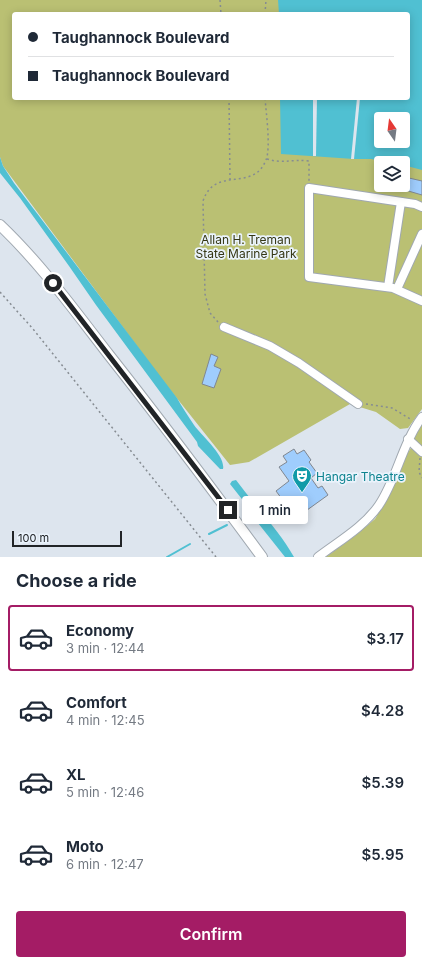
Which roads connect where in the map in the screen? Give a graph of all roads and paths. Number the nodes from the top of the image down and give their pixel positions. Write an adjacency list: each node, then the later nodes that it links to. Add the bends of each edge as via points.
1 (220, 0): 3 (path)
2 (266, 0): 4 (path)
3 (221, 12)
4 (265, 12)
5 (229, 100): 8 (path)
6 (265, 100): 7 (path)
7 (267, 159): 8 (path, via 253,175 240,180); 9 (path, via 279,163 309,161)
8 (230, 180): 18 (path, via 220,182 206,192 203,208 206,304 216,321)
9 (309, 188): 10 (street); 14 (street, via 309,277)
10 (401, 202): 11 (street); 14 (street)
11 (422, 207)
12 (0, 225): 26 (main road, via 44,271)
13 (422, 234): 15 (street)
14 (388, 287): 15 (street)
15 (397, 290): 17 (street)
16 (0, 292): 25 (path, via 33,329)
17 (422, 301)
18 (224, 327): 19 (street, via 270,346 299,362)
19 (358, 404): 21 (path, via 392,408)
20 (422, 417): 22 (street)
21 (414, 421)
22 (408, 439): 23 (street); 27 (street, via 378,506 362,524)
23 (421, 455): 24 (path, via 418,462)
24 (422, 478)
25 (216, 557)
26 (262, 557)
27 (318, 557)

